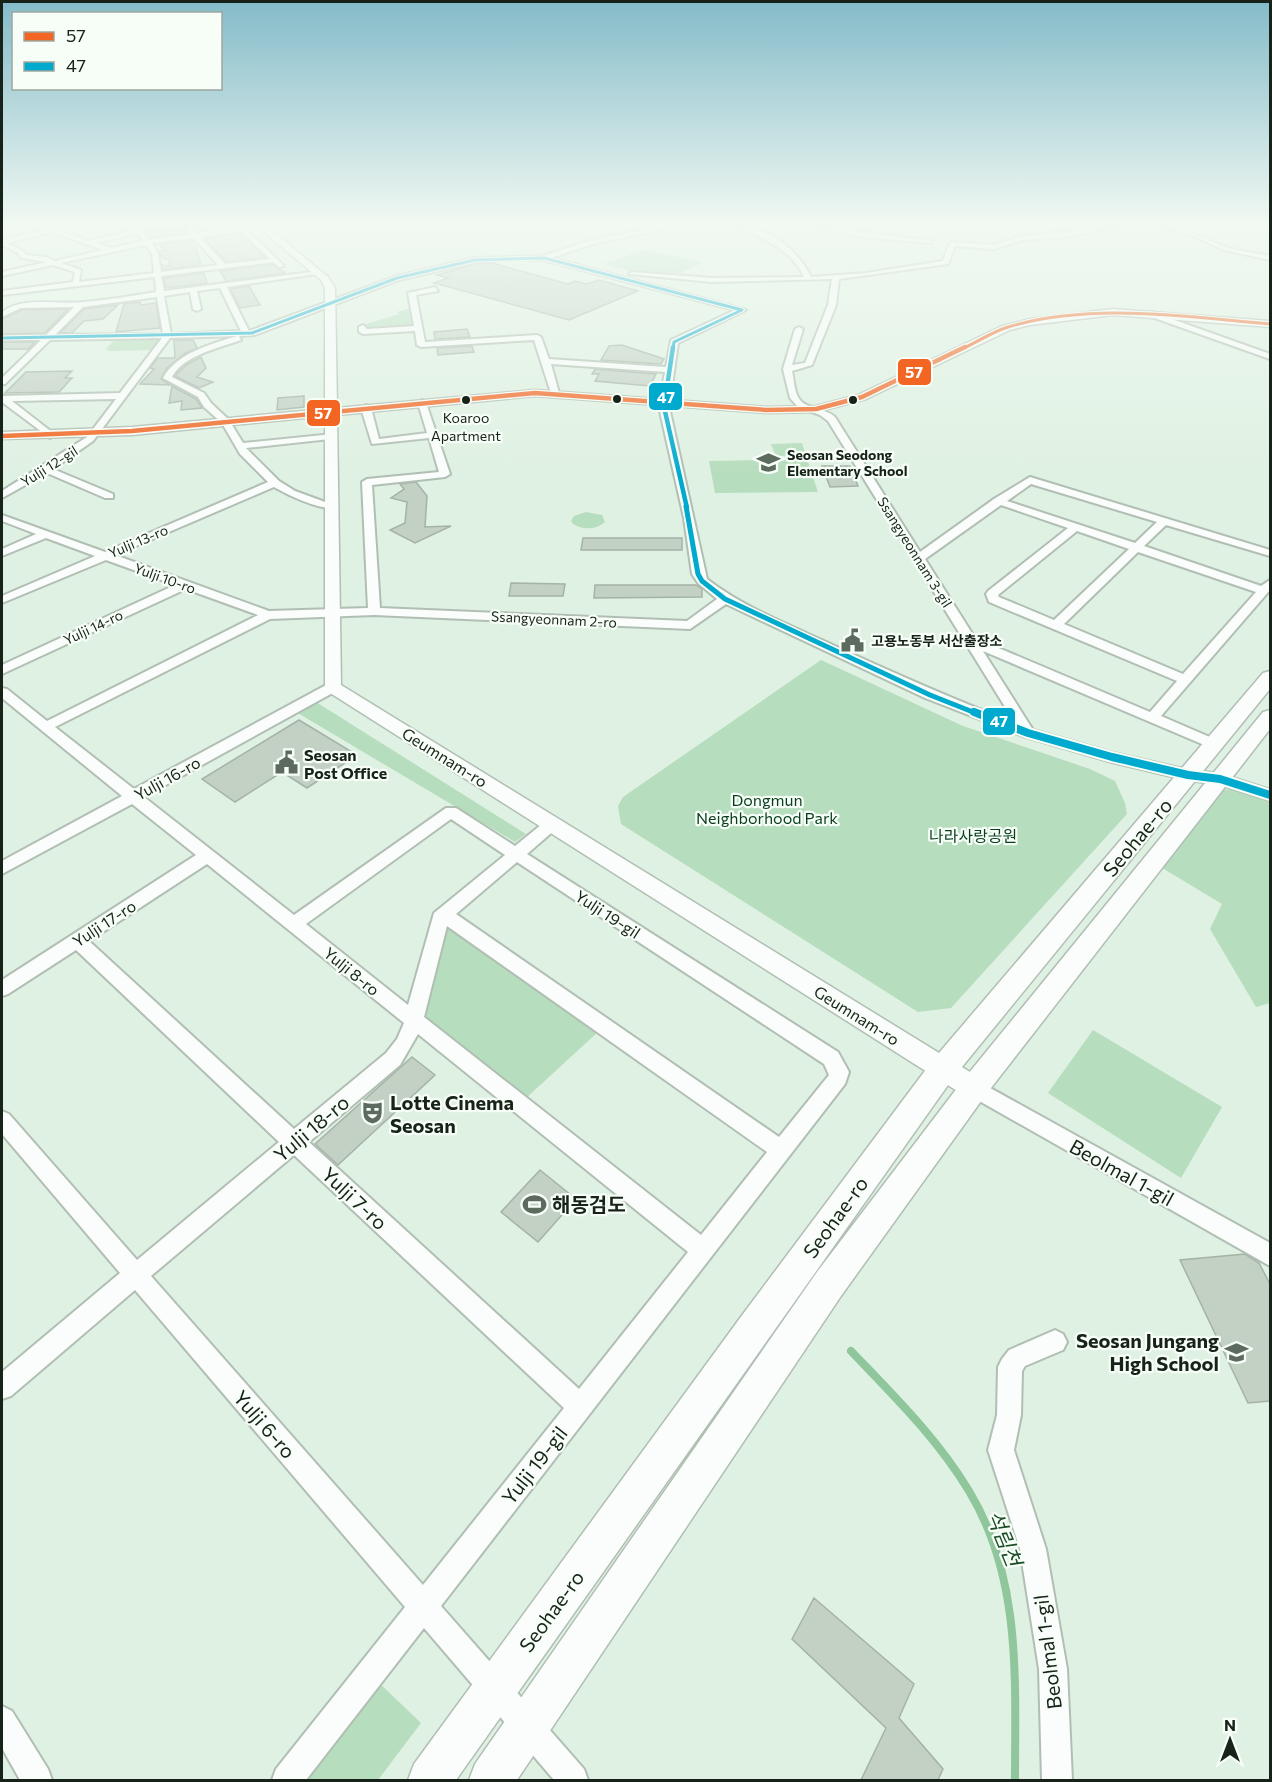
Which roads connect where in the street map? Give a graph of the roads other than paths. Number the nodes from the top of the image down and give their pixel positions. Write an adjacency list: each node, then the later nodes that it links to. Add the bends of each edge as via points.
1 (76, 309): 17 (street)
2 (163, 309): 15 (street)
3 (236, 309): 14 (street)
4 (311, 309): 14 (street)
5 (330, 309): 30 (street)
6 (414, 309): 12 (street)
7 (739, 309): 21 (street, via 742,310 674,342)
8 (830, 309): 20 (street, via 808,365)
9 (1152, 314): 10 (street); 18 (street); 29 (street, via 1097,313 1014,325 866,395)
10 (1270, 324)
11 (363, 327): 12 (street, via 363,332)
12 (417, 328): 19 (street, via 421,345 537,338)
13 (799, 329): 20 (street)
14 (249, 333): 15 (street); 31 (street, via 191,357 167,376 201,395)
15 (168, 336): 17 (street); 24 (street, Yulji 12-gil)
16 (2, 338): 17 (street)
17 (45, 338): 22 (street)
18 (1270, 357)
19 (546, 361): 21 (street); 23 (street)
20 (788, 369): 29 (street, Ssangyeonnam 3-gil, via 795,399)
21 (669, 370): 26 (street)
22 (2, 382)
23 (555, 393): 26 (street); 27 (street)
24 (123, 396): 25 (street); 32 (street, Yulji 12-gil)
25 (2, 399): 33 (street)
26 (663, 402): 29 (street); 55 (street, via 698,574)
27 (422, 403): 28 (street); 34 (street)
28 (366, 408): 30 (street); 34 (street, via 375,442)
29 (815, 409): 52 (street, Ssangyeonnam 3-gil, via 831,417)
30 (329, 411): 31 (street); 36 (street)
31 (226, 422): 32 (street); 37 (street)
32 (94, 434): 33 (street); 38 (street, Yulji 12-gil)
33 (50, 435): 35 (street)
34 (433, 435): 57 (street, via 445,474 367,482)
35 (2, 436)
36 (330, 436): 37 (street); 43 (street)
37 (240, 446): 39 (street)
38 (46, 470): 40 (street, Yulji 12-gil); 41 (street)
39 (275, 483): 43 (street, via 296,495); 51 (street, Yulji 13-ro)
40 (2, 495)
41 (109, 496)
42 (998, 501): 45 (street, via 1025,481 1035,480); 46 (street); 52 (street)
43 (331, 506): 58 (street)
44 (2, 518): 47 (street, Yulji 10-ro)
45 (1165, 520): 48 (street); 49 (street)
46 (1076, 527): 48 (street); 60 (street, via 992,594 996,602)
47 (46, 534): 50 (street); 51 (street, Yulji 10-ro)
48 (1136, 547): 54 (street); 60 (street)
49 (1270, 553)
50 (2, 554)
51 (105, 556): 53 (street, Yulji 10-ro); 56 (street, Yulji 13-ro)
52 (920, 557): 61 (street, Ssangyeonnam 3-gil)
53 (184, 585): 59 (street, Yulji 10-ro); 62 (street, Yulji 14-ro)
54 (1267, 586): 64 (street)
55 (725, 599): 57 (street, Ssangyeonnam 2-ro, via 690,625); 70 (street, via 846,657)
56 (2, 600)
57 (374, 611): 58 (street, Ssangyeonnam 2-ro)
58 (332, 613): 59 (street, Yulji 10-ro); 65 (street)
59 (268, 615): 69 (street)
60 (1055, 626): 64 (street)
61 (970, 641): 68 (street); 70 (street, Ssangyeonnam 3-gil)
62 (2, 670)
63 (1270, 677): 71 (main road, Seohae-ro)
64 (1186, 680): 68 (street)
65 (333, 687): 75 (street, Yulji 16-ro); 76 (street, Geumnam-ro)
66 (2, 692): 69 (street, Yulji 8-ro)
67 (1270, 716): 73 (main road, Seohae-ro)
68 (1152, 718): 71 (street)
69 (45, 727): 75 (street, Yulji 8-ro)
70 (1028, 733): 72 (street)
71 (1214, 744): 72 (main road, Seohae-ro)
72 (1188, 775): 73 (street); 85 (main road, Seohae-ro)
73 (1220, 779): 74 (street); 86 (main road, Seohae-ro)
74 (1270, 795)
75 (133, 797): 78 (street, Yulji 8-ro); 79 (street, Yulji 16-ro)
76 (552, 824): 77 (street, Yulji 18-ro); 85 (street, Geumnam-ro)
77 (516, 854): 80 (street, Yulji 18-ro); 81 (street, Yulji 19-gil, via 452,812); 89 (street, Yulji 19-gil, via 835,1062 838,1078)
78 (207, 856): 81 (street, Yulji 8-ro); 82 (street, Yulji 17-ro)
79 (2, 868)
80 (444, 915): 84 (street, Yulji 18-ro, via 439,920); 89 (street)
81 (293, 924): 84 (street, Yulji 8-ro)
82 (77, 940): 83 (street, Yulji 17-ro); 88 (street, Yulji 7-ro)
83 (2, 989)
84 (414, 1021): 88 (street, Yulji 18-ro, via 393,1059); 90 (street, Yulji 8-ro)
85 (943, 1069): 86 (street, Geumnam-ro); 97 (main road, Seohae-ro)
86 (974, 1088): 91 (street, Beolmal 1-gil); 99 (main road, Seohae-ro, via 829,1284)
87 (2, 1120): 92 (street, Yulji 6-ro)
88 (295, 1143): 92 (street, Yulji 18-ro); 95 (street, Yulji 7-ro)
89 (781, 1150): 90 (street, Yulji 19-gil)
90 (703, 1250): 95 (street, Yulji 19-gil)
91 (1270, 1255)
92 (136, 1275): 94 (street, Yulji 18-ro); 96 (street, Yulji 6-ro)
93 (1055, 1342): 105 (street, Beolmal 1-gil, via 1017,1358 1010,1367 1009,1415 1001,1450 1035,1559 1053,1669)
94 (2, 1387)
95 (580, 1407): 96 (street, Yulji 19-gil)
96 (423, 1607): 97 (street, Yulji 6-ro); 101 (street, Yulji 19-gil)
97 (495, 1690): 99 (street, Yulji 6-ro); 102 (main road, Seohae-ro)
98 (2, 1720): 100 (street)
99 (528, 1728): 103 (main road, Seohae-ro); 104 (street)
100 (37, 1780)
101 (287, 1780)
102 (430, 1780)
103 (491, 1780)
104 (573, 1780)
105 (1057, 1780)

